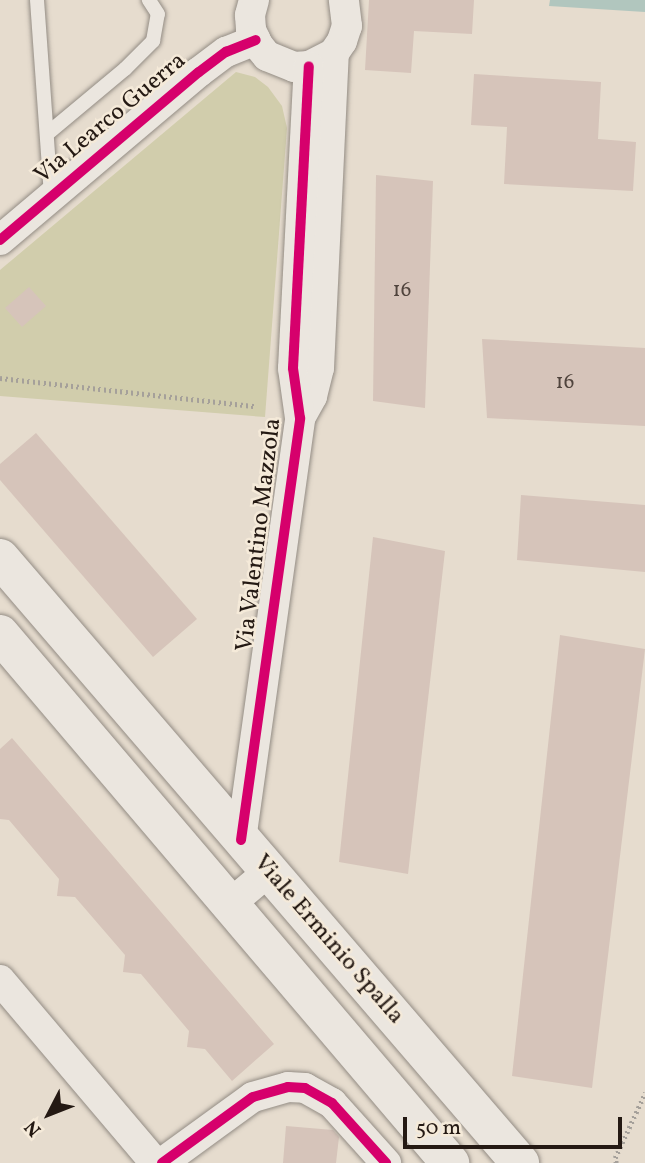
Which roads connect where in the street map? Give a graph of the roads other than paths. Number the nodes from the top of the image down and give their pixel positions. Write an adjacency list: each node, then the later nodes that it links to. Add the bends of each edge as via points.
1 (37, 0): 7 (lane)
2 (149, 0): 7 (lane, via 158,14 153,41)
3 (254, 0): 5 (street, via 250,15)
4 (344, 0): 6 (street, Via Valentino Mazzola, via 347,26 342,41)
5 (256, 40): 6 (street, via 267,56 280,64); 8 (street, Via Learco Guerra, via 226,52 198,72)
6 (321, 60): 12 (street, Via Valentino Mazzola, via 318,159 293,368 300,418)
7 (47, 134): 8 (lane)
8 (51, 197): 9 (street, Via Learco Guerra)
9 (0, 240)
10 (0, 558): 12 (main road, Viale Erminio Spalla)
11 (0, 634): 14 (main road, Viale Erminio Spalla)
12 (241, 840): 13 (main road, Viale Erminio Spalla)
13 (268, 872): 14 (street); 20 (main road, Viale Erminio Spalla)
14 (230, 904): 19 (main road, Viale Erminio Spalla)
15 (0, 980): 16 (street)
16 (155, 1163)
17 (162, 1163): 18 (street, via 253,1097 288,1087 305,1088 323,1097)
18 (386, 1163)
19 (450, 1163)
20 (520, 1163)

